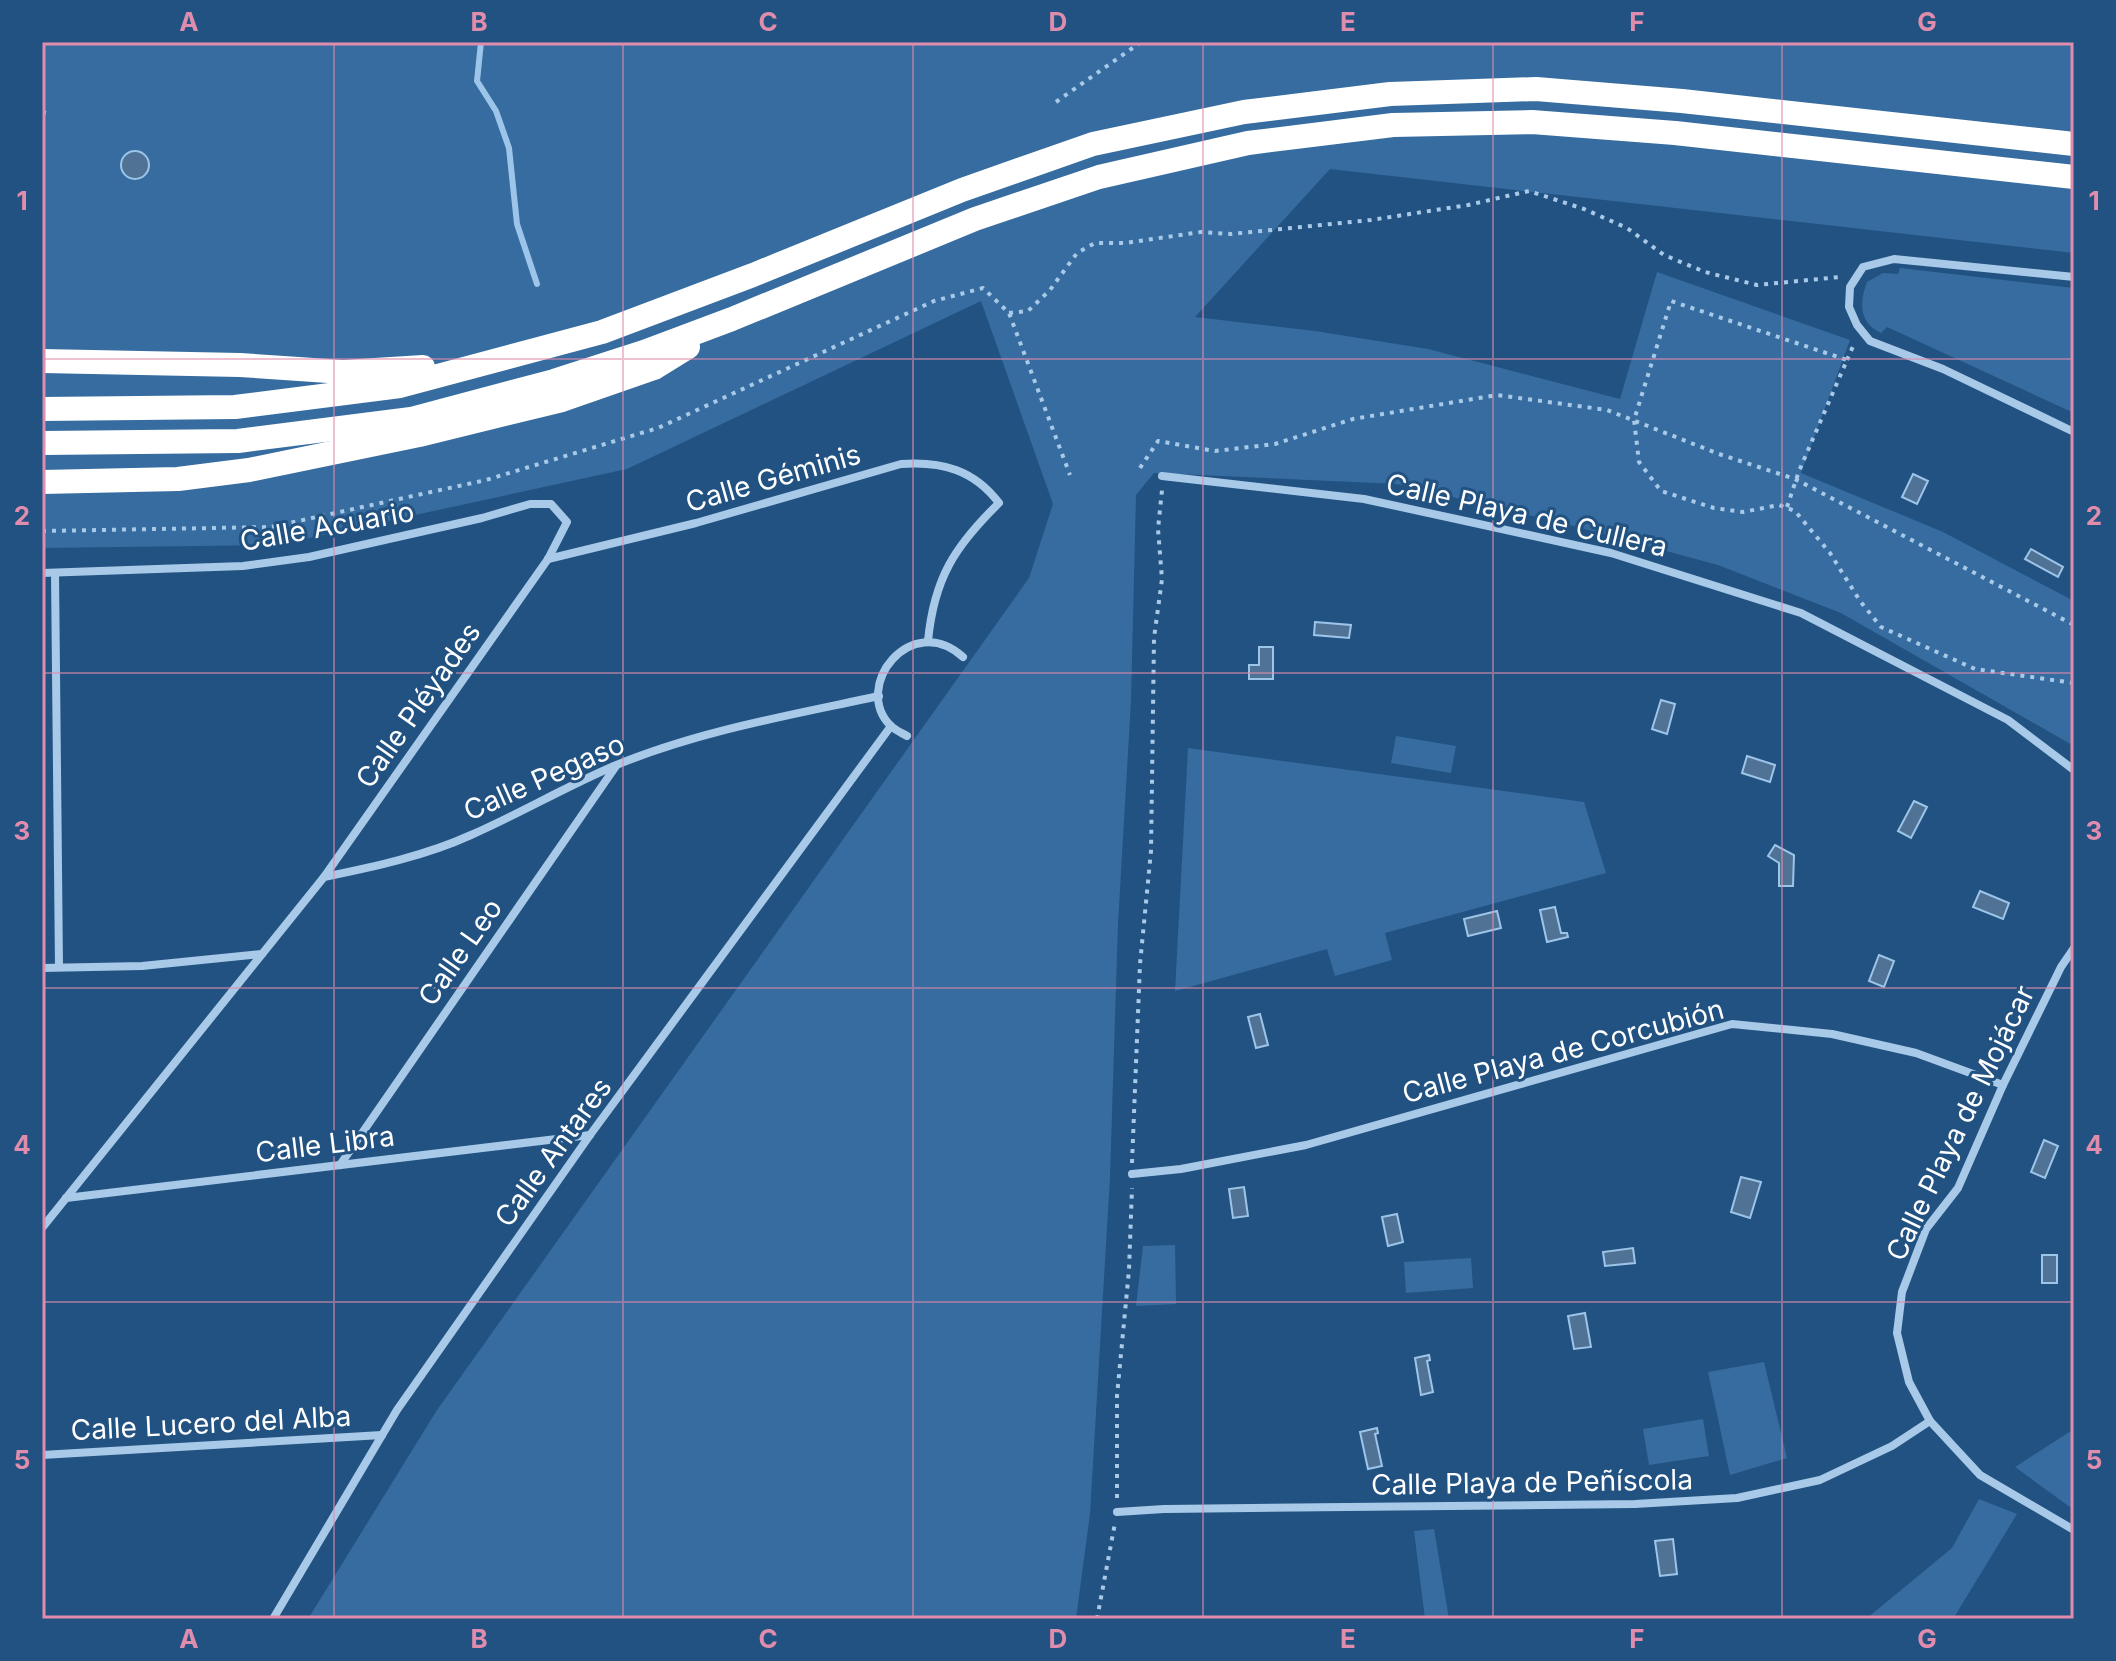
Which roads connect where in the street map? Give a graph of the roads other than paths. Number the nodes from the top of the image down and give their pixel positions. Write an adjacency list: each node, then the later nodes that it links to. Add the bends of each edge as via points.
1 (2074, 144): 5 (highway, via 1536,89 1390,94 1244,112 1093,144)
2 (2074, 177): 4 (highway, via 1532,122 1393,125 1248,143 1099,177 975,219)
3 (2074, 277): 8 (street, via 1894,259 1863,267 1850,287 1849,307 1870,341 1943,369)
4 (732, 319): 9 (highway, via 554,381 411,419 238,441); 11 (highway, via 654,368 562,400 433,431 249,470 178,479)
5 (602, 332): 6 (highway, via 411,369 343,372); 7 (highway, via 400,386 235,407)
6 (42, 361)
7 (42, 409)
8 (2074, 432)
9 (42, 443)
10 (1162, 476): 21 (street, Calle Playa de Cullera, via 1364,499 1425,512 1611,553 1801,613 2008,720)
11 (42, 482)
12 (548, 559): 14 (street, Calle Acuario, via 567,522 551,504 530,504 309,557 243,566); 15 (street, Calle Géminis, via 901,464 930,462 986,485 999,503 969,533 944,573 931,609); 22 (street, Calle Pléyades)
13 (42, 573): 14 (street, Calle Acuario)
14 (55, 573): 25 (street)
15 (928, 641): 16 (street); 17 (street, via 890,659)
16 (963, 657)
17 (879, 696): 18 (street); 20 (street, Calle Pegaso, via 757,723)
18 (891, 726): 19 (street); 28 (street, Calle Antares)
19 (907, 736)
20 (616, 765): 22 (street, Calle Pegaso, via 468,836 379,866); 29 (street, Calle Leo)
21 (2074, 770)
22 (324, 877): 24 (street)
23 (2074, 948): 27 (street, Calle Playa de Mojácar)
24 (262, 954): 25 (street, via 142,966); 31 (street)
25 (59, 967): 26 (street)
26 (42, 968)
27 (2003, 1085): 30 (street, Calle Playa de Corcubión, via 1916,1053 1832,1034 1732,1024 1306,1145); 33 (street, Calle Playa de Mojácar, via 1958,1188 1926,1229 1902,1292 1897,1333 1909,1382)
28 (590, 1135): 29 (street, Calle Libra); 34 (street, Calle Antares)
29 (340, 1165): 31 (street, Calle Libra)
30 (1132, 1174)
31 (66, 1198): 32 (street)
32 (42, 1228)
33 (1930, 1421): 36 (street, Calle Playa de Peñíscola, via 1892,1446 1820,1480 1737,1498); 37 (street, Calle Playa de Mojácar, via 1980,1475)
34 (382, 1435): 35 (street, Calle Lucero del Alba); 38 (street, Calle Antares)
35 (42, 1455)
36 (1117, 1512)
37 (2074, 1530)
38 (273, 1619)

